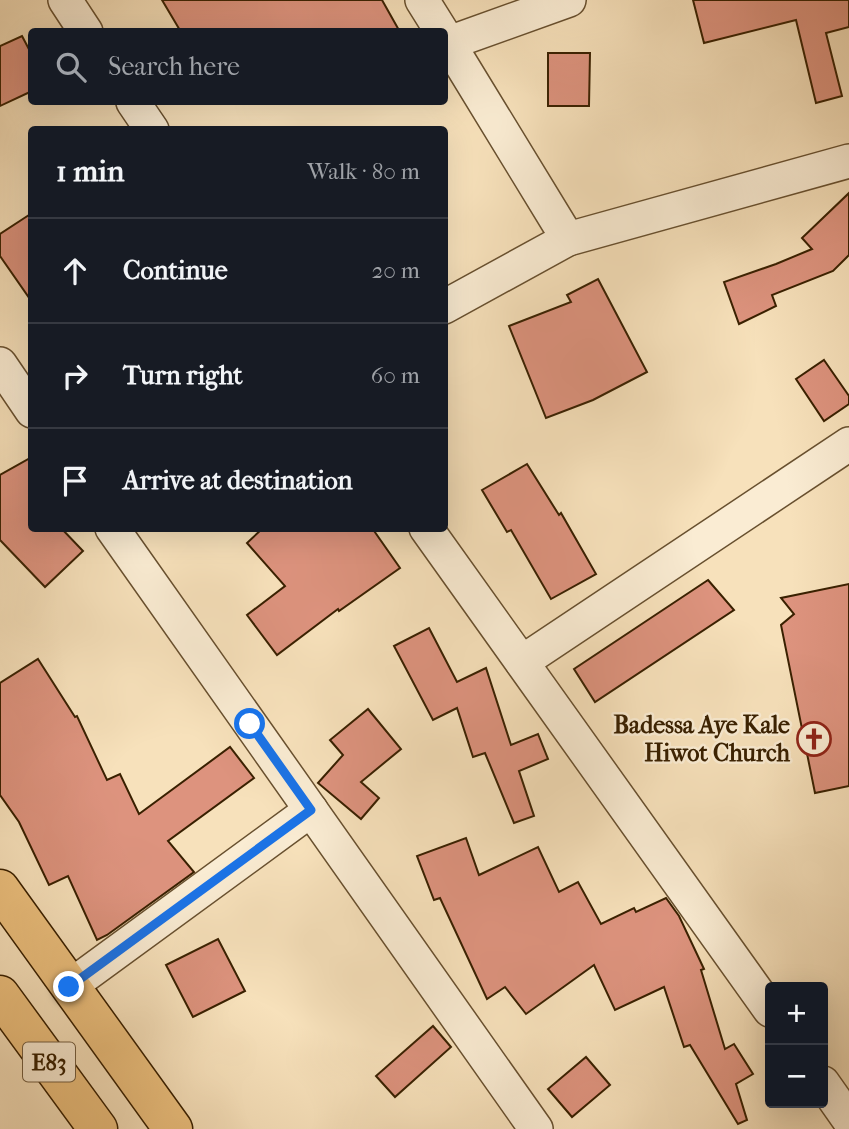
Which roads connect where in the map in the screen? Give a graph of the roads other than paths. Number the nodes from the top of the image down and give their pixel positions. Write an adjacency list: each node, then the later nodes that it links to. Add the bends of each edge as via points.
1 (65, 0): 4 (street)
2 (422, 0): 5 (street)
3 (569, 0): 6 (street)
4 (83, 28)
5 (439, 28)
6 (448, 36)
7 (448, 42): 11 (street)
8 (135, 105): 9 (street)
9 (149, 126)
10 (849, 161): 11 (street)
11 (568, 239): 12 (street)
12 (448, 305)
13 (0, 364): 14 (street)
14 (28, 405)
15 (849, 444): 18 (street)
16 (115, 532): 19 (street)
17 (429, 532): 18 (street)
18 (522, 662): 23 (street)
19 (311, 810): 21 (street); 28 (street)
20 (0, 889): 21 (main road, E83)
21 (69, 987): 27 (main road, E83)
22 (0, 995): 26 (main road, E83)
23 (765, 1003)
24 (828, 1090): 25 (street)
25 (849, 1120)
26 (98, 1129)
27 (173, 1129)
28 (536, 1129)

